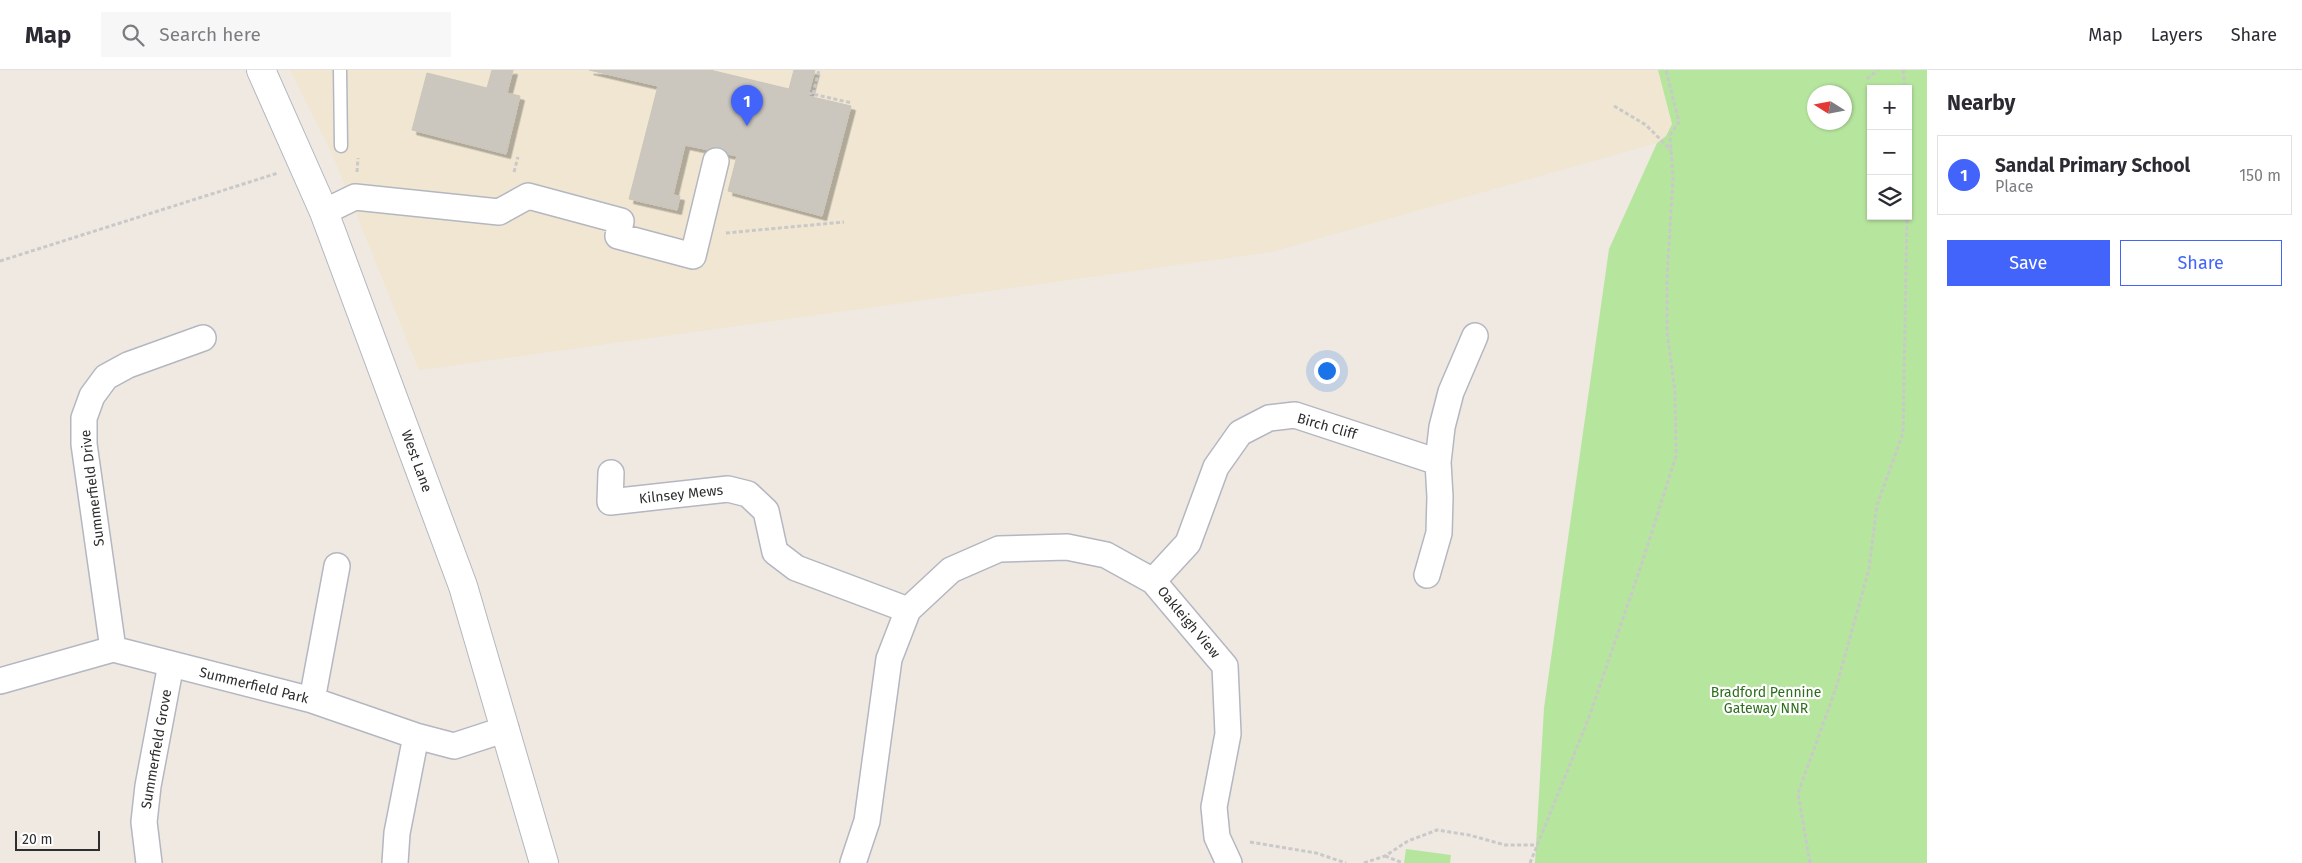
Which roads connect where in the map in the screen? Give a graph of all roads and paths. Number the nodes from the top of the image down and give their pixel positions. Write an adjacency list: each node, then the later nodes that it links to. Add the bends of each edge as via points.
1 (261, 70): 16 (street, West Lane)
2 (340, 70): 13 (lane)
3 (819, 70): 10 (path)
4 (1666, 70): 14 (path, via 1679,122 1670,135)
5 (1878, 70): 7 (path)
6 (1902, 70): 8 (path)
7 (1867, 80)
8 (1904, 85)
9 (808, 93): 10 (path)
10 (813, 94): 11 (path)
11 (852, 103)
12 (1614, 106): 14 (path, via 1646,125)
13 (342, 146): 17 (path, via 359,148)
14 (1671, 151): 38 (path, via 1667,331 1675,392 1676,456 1588,720)
15 (716, 161): 21 (street)
16 (304, 165): 18 (street, West Lane); 22 (path)
17 (355, 196): 18 (street); 21 (street, via 499,212 528,196 621,221 618,236 693,256)
18 (324, 212): 35 (street, West Lane, via 463,586)
19 (1907, 220): 49 (path, via 1903,433 1877,504 1869,570 1836,688 1798,793)
20 (844, 222): 21 (path)
21 (698, 236)
22 (0, 261)
23 (1475, 336): 25 (street, via 1451,392)
24 (203, 338): 31 (street, Summerfield Drive, via 128,365 106,377 92,396 84,418 84,444)
25 (1438, 462): 28 (street, via 1439,533); 29 (street, Birch Cliff, via 1295,415 1269,418 1240,433 1216,467 1188,543)
26 (611, 473): 30 (street, Kilnsey Mews, via 610,502 728,488 748,494 766,511 775,552 796,568)
27 (337, 566): 34 (street)
28 (1427, 575)
29 (1153, 581): 30 (street, Oakleigh View, via 1106,555 1067,547 999,549 951,570); 37 (street, Oakleigh View, via 1225,666 1228,734 1214,807)
30 (908, 610): 43 (street, Oakleigh View, via 889,659 866,820)
31 (114, 649): 32 (street, Summerfield Park); 33 (street)
32 (171, 664): 34 (street, Summerfield Park); 40 (street, Summerfield Grove, via 144,822)
33 (0, 681)
34 (312, 700): 36 (street, Summerfield Park)
35 (506, 729): 36 (street, Summerfield Park, via 454,746); 42 (street, West Lane)
36 (416, 736): 41 (street, via 397,833)
37 (1217, 837): 44 (street, Oakleigh View); 45 (path, via 1316,853)
38 (1538, 845): 39 (path, via 1506,845 1469,834 1437,830 1408,841); 48 (path)
39 (1385, 856): 46 (path); 47 (path)
40 (149, 863)
41 (396, 863)
42 (544, 863)
43 (853, 863)
44 (1229, 863)
45 (1346, 863)
46 (1364, 863)
47 (1403, 863)
48 (1530, 863)
49 (1810, 863)

